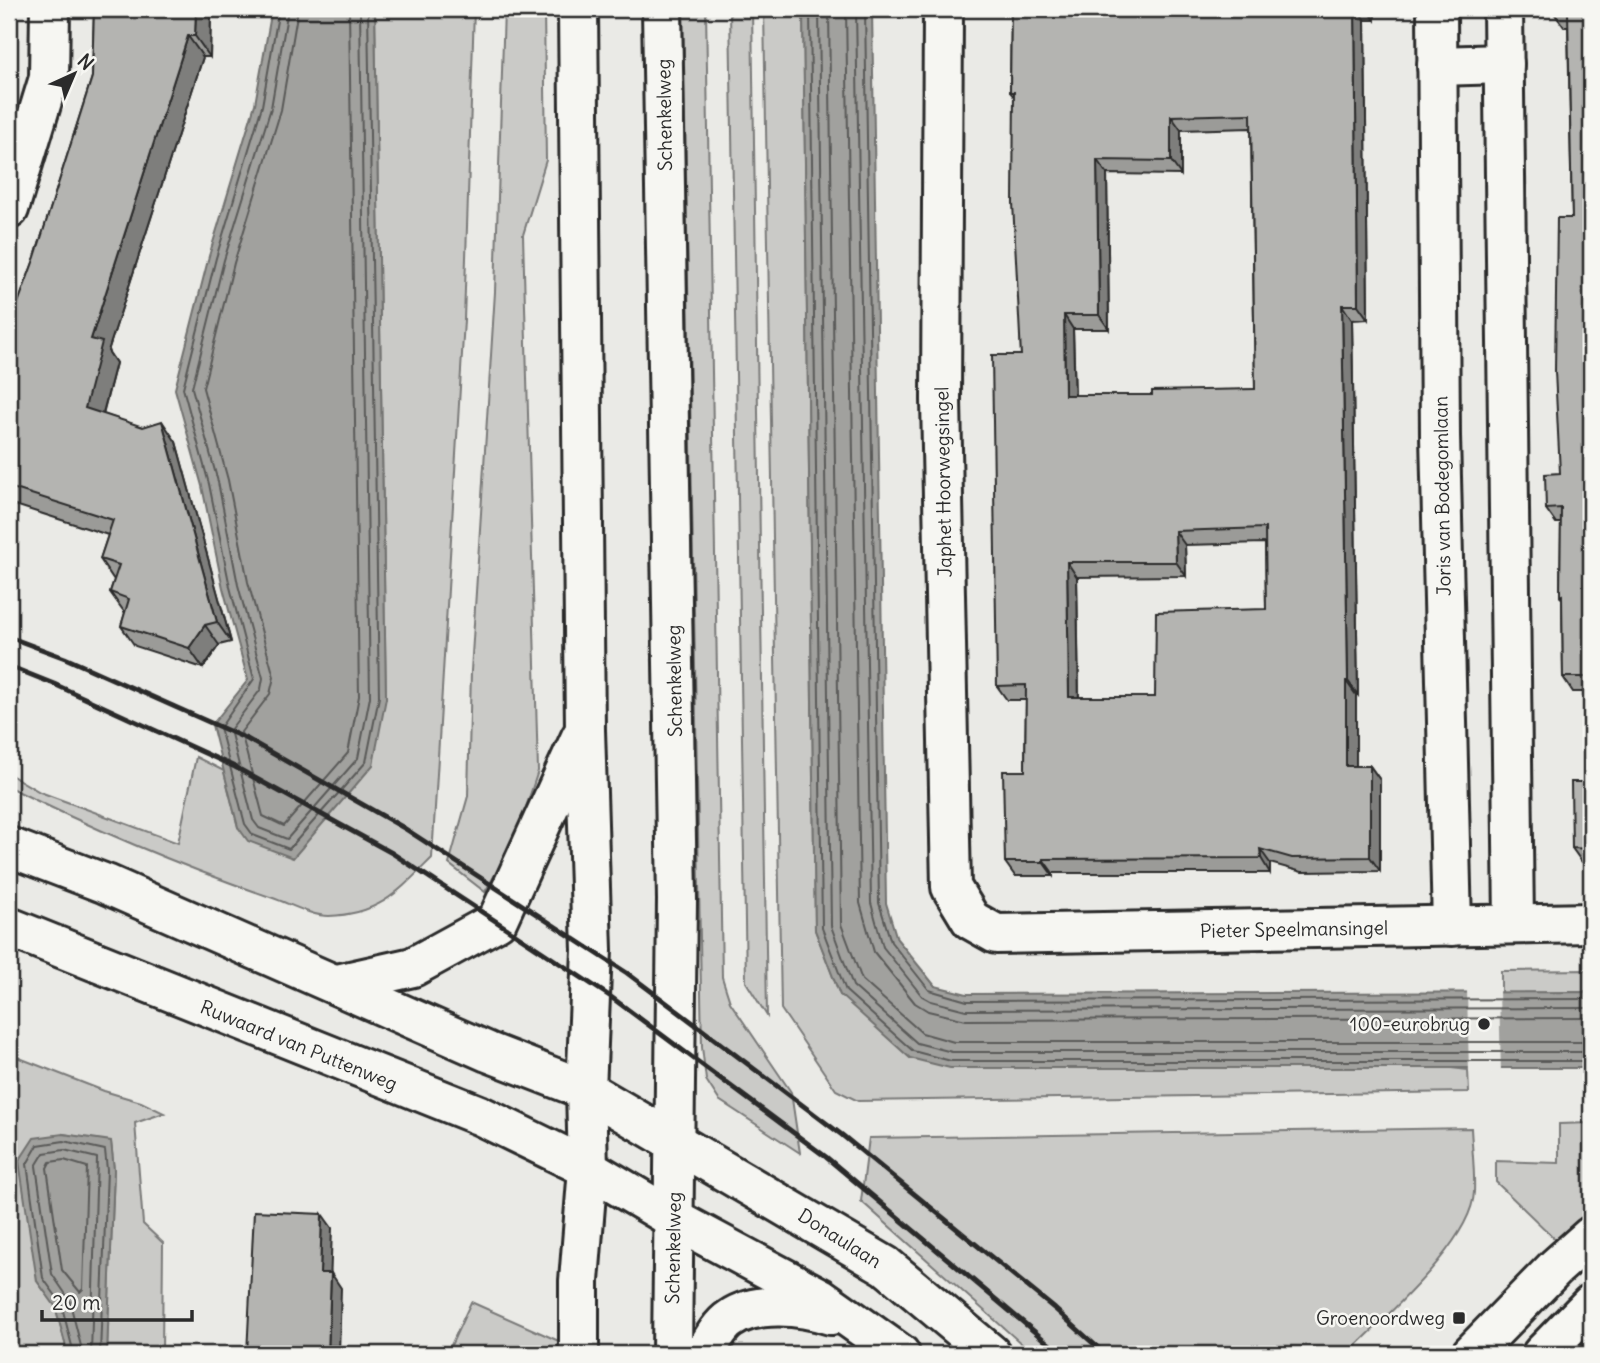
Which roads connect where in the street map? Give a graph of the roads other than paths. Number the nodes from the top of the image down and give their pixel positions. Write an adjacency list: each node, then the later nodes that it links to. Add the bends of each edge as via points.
1 (50, 9): 9 (street, via 49,78)
2 (578, 9): 10 (street)
3 (663, 9): 19 (street, Schenkelweg, via 677,900)
4 (943, 9): 16 (street, Japhet Hoorwegsingel, via 941,400 951,887 971,920)
5 (1437, 9): 8 (street, Joris van Bodegomlaan)
6 (1503, 9): 7 (street)
7 (1504, 64): 8 (street); 12 (street)
8 (1437, 66): 14 (street, Joris van Bodegomlaan)
9 (9, 209)
10 (584, 730): 17 (street, via 497,921 413,967); 18 (street, via 592,950)
11 (9, 847): 17 (street)
12 (1514, 923): 13 (street, Pieter Speelmansingel); 14 (street, Pieter Speelmansingel)
13 (1591, 923)
14 (1452, 926): 16 (street, Pieter Speelmansingel)
15 (9, 927): 20 (street, Ruwaard van Puttenweg, via 479,1115)
16 (996, 934)
17 (337, 984): 18 (street)
18 (586, 1090): 19 (street, Donaulaan); 20 (street)
19 (675, 1142): 21 (street, Schenkelweg); 29 (street, Donaulaan, via 886,1266)
20 (587, 1168): 21 (street, Ruwaard van Puttenweg); 25 (street)
21 (674, 1219): 24 (street, via 821,1298); 26 (street, Schenkelweg)
22 (1591, 1236): 30 (street)
23 (1591, 1304): 31 (street)
24 (856, 1323): 27 (street, via 790,1307 760,1308 730,1319); 28 (street)
25 (579, 1354)
26 (672, 1354)
27 (704, 1354)
28 (900, 1354)
29 (991, 1354)
30 (1471, 1354)
31 (1542, 1354)

